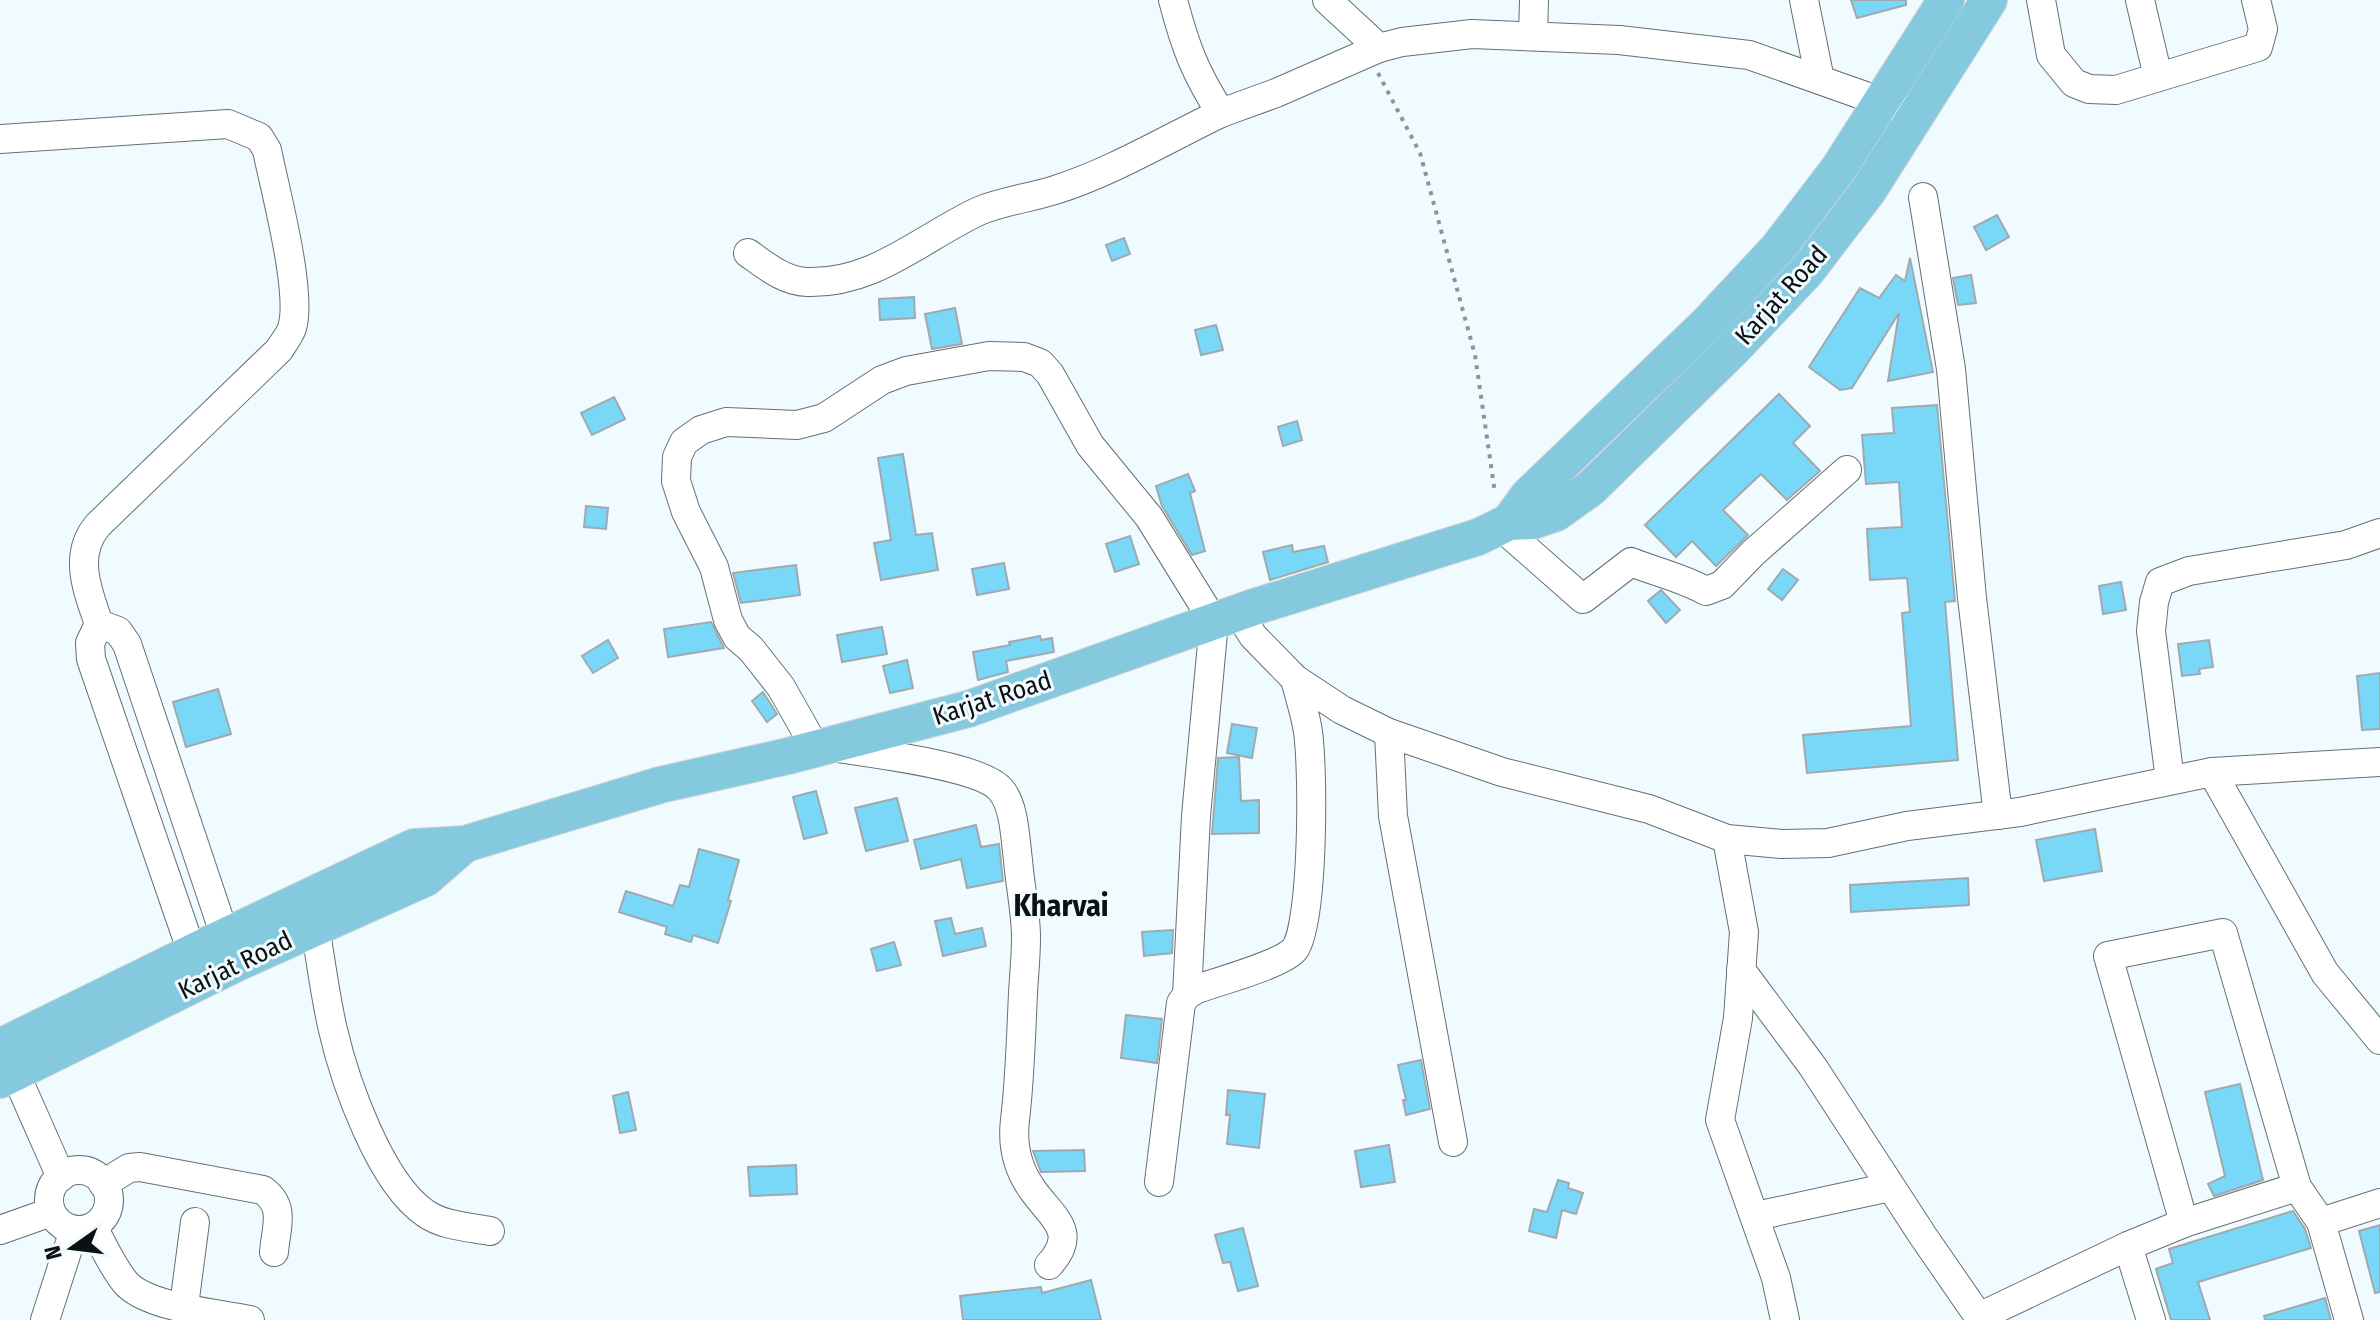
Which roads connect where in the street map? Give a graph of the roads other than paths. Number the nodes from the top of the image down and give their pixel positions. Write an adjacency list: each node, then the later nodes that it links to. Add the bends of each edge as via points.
1 (1173, 0): 15 (street, via 1194,68)
2 (1327, 0): 11 (street)
3 (1534, 0): 10 (street)
4 (1804, 0): 13 (street)
5 (1946, 0): 14 (main road, Karjat Road)
6 (1989, 0): 16 (main road, Karjat Road)
7 (2041, 0): 12 (street, via 2051,55 2074,83 2116,90)
8 (2140, 0): 12 (street)
9 (2256, 0): 12 (street, via 2263,29 2258,47)
10 (1533, 36): 11 (street, via 1472,34); 13 (street, via 1749,55)
11 (1373, 51): 15 (street)
12 (2158, 77)
13 (1820, 80): 14 (street)
14 (1880, 101): 16 (street); 21 (main road, Karjat Road, via 1839,168 1778,248)
15 (1221, 113): 19 (street, via 1056,190 980,211 872,271 804,282 777,274)
16 (1915, 113): 21 (main road, Karjat Road, via 1868,191 1806,272 1732,350 1591,488 1556,513)
17 (0, 139): 24 (street, via 228,124 259,137 267,150 294,283 292,329 279,350 88,537 83,560)
18 (1923, 197): 31 (street, via 1951,369)
19 (748, 253)
20 (1847, 470): 21 (street, via 1722,585 1706,591 1631,562 1583,599)
21 (1504, 524): 23 (main road, Karjat Road)
22 (2380, 533): 30 (street, via 2346,545 2189,571 2160,582 2151,631)
23 (1226, 618): 25 (street, via 1253,636); 27 (main road, Karjat Road, via 968,709); 27 (street, via 1090,445 1050,374 1024,357 989,356 906,371 882,380 824,418 797,425 726,422 701,430 684,442 677,457 676,481 686,512 714,567 737,637 781,687); 38 (street, via 1196,816)
24 (99, 624): 35 (street, via 118,631 127,644); 36 (street, via 90,643 91,659)
25 (1295, 679): 26 (street); 38 (street, via 1311,760 1311,842 1302,933 1294,950 1275,962)
26 (1389, 733): 32 (street, via 1502,772 1649,809); 41 (street, via 1393,816)
27 (822, 747): 33 (main road, Karjat Road, via 660,785); 58 (street, via 950,767 986,778 1007,801 1026,938 1013,1138 1018,1165 1061,1225 1064,1240)
28 (2380, 762): 29 (street)
29 (2212, 772): 30 (street); 39 (street, via 2325,973)
30 (2170, 780): 31 (street)
31 (1998, 815): 32 (street, via 1828,843)
32 (1727, 839): 37 (street, via 1744,932)
33 (465, 844): 34 (main road, Karjat Road, via 426,878); 35 (main road, Karjat Road, via 414,847)
34 (315, 927): 35 (main road, Karjat Road); 55 (street, via 333,1031 378,1154 404,1194 426,1214)
35 (229, 950): 36 (main road, Karjat Road)
36 (196, 966): 40 (main road, Karjat Road)
37 (1741, 970): 45 (street, via 1813,1067); 49 (street, via 1720,1120)
38 (1187, 995): 43 (street, via 1178,1015)
39 (2380, 1040)
40 (4, 1061): 42 (street)
41 (1453, 1142)
42 (61, 1177): 44 (street, via 88,1172); 48 (street, via 50,1193)
43 (1159, 1182)
44 (103, 1184): 53 (street, via 106,1212); 57 (street, via 140,1167 263,1190 274,1198 278,1211)
45 (1890, 1187): 49 (street); 60 (street)
46 (2297, 1187): 51 (street); 52 (street); 52 (street, via 2223,933 2108,956)
47 (2380, 1203): 51 (street)
48 (51, 1212): 53 (street, via 64,1227); 54 (street)
49 (1756, 1216): 63 (street)
50 (195, 1222): 59 (street)
51 (2321, 1222): 65 (street)
52 (2184, 1223): 56 (street)
53 (83, 1228): 59 (street, via 126,1284); 61 (street)
54 (0, 1230)
55 (490, 1231)
56 (2128, 1246): 60 (street); 64 (street)
57 (274, 1252)
58 (1049, 1265)
59 (167, 1309): 62 (street)
60 (1980, 1319)
61 (45, 1320)
62 (250, 1320)
63 (1785, 1320)
64 (2151, 1320)
65 (2349, 1320)

